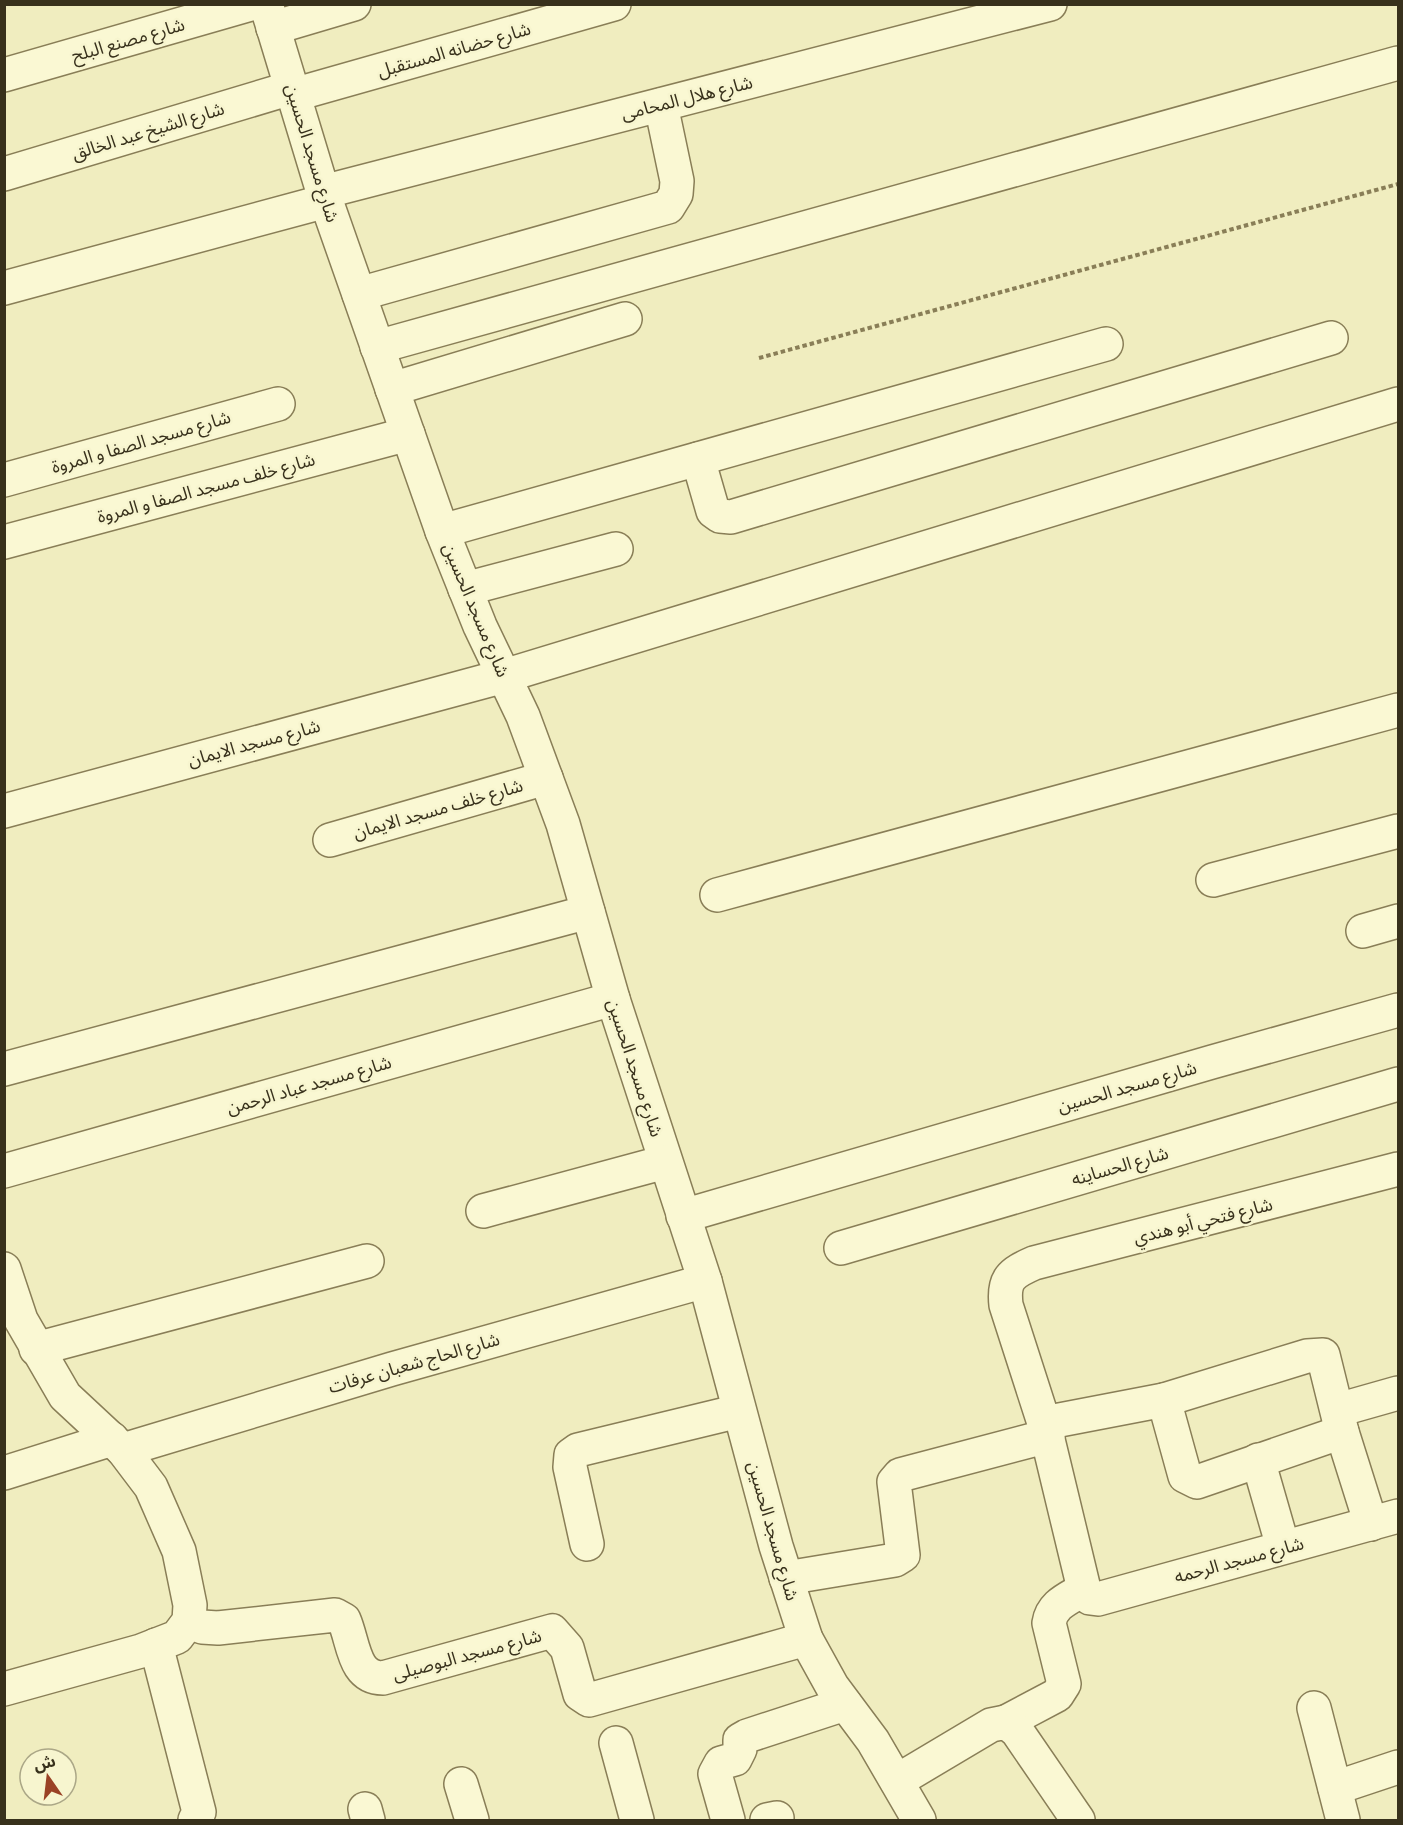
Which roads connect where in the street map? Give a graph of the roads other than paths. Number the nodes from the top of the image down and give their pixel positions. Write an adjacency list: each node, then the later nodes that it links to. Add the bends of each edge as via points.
1 (251, 4): 7 (street, شارع مصنع البلح)
2 (354, 4): 5 (street)
3 (614, 4): 8 (street, شارع حضانه المستقبل)
4 (1050, 4): 9 (street, شارع هلال المحامى)
5 (269, 16): 8 (street, شارع مسجد الحسين)
6 (1398, 63): 17 (street)
7 (4, 75)
8 (292, 91): 10 (street, شارع الشيخ عبد الخالق); 11 (street, شارع مسجد الحسين)
9 (661, 105): 11 (street, شارع هلال المحامى); 13 (street, via 677,181 676,194 668,207)
10 (4, 174)
11 (325, 197): 12 (street, شارع هلال المحامى); 13 (street, شارع مسجد الحسين)
12 (4, 288)
13 (358, 294): 17 (street, شارع مسجد الحسين)
14 (625, 319): 18 (street)
15 (1331, 338): 22 (street, via 731,517 713,511)
16 (1106, 344): 22 (street)
17 (377, 347): 18 (street, شارع مسجد الحسين)
18 (392, 389): 21 (street, شارع مسجد الحسين)
19 (278, 404): 23 (street, شارع مسجد الصفا و المروة)
20 (1398, 404): 28 (street, شارع مسجد الايمان)
21 (408, 434): 24 (street, شارع مسجد الحسين); 25 (street, شارع خلف مسجد الصفا و المروة)
22 (698, 459): 24 (street)
23 (4, 480)
24 (442, 531): 27 (street, شارع مسجد الحسين)
25 (4, 542)
26 (616, 549): 27 (street)
27 (465, 589): 28 (street, شارع مسجد الحسين)
28 (504, 676): 30 (street, شارع مسجد الحسين); 31 (street, شارع مسجد الايمان)
29 (1398, 710): 35 (street)
30 (546, 778): 33 (street, شارع خلف مسجد الايمان); 36 (street, شارع مسجد الحسين)
31 (4, 811)
32 (1398, 831): 34 (street)
33 (330, 840)
34 (1212, 880)
35 (717, 895)
36 (588, 912): 39 (street, شارع مسجد الحسين); 41 (street)
37 (1398, 921): 38 (street)
38 (1363, 931)
39 (613, 999): 43 (street, شارع مسجد الحسين); 45 (street, شارع مسجد عباد الرحمن)
40 (1398, 1010): 47 (street, شارع مسجد الحسين)
41 (4, 1069)
42 (1398, 1084): 48 (street, شارع الحساينه)
43 (665, 1162): 46 (street); 47 (street, شارع مسجد الحسين)
44 (1398, 1169): 58 (street, شارع فتحي أبو هندي, via 1034,1263 1010,1276 1004,1289 1006,1305)
45 (4, 1171)
46 (483, 1211)
47 (683, 1216): 51 (street, شارع مسجد الحسين)
48 (841, 1248)
49 (367, 1261): 53 (street)
50 (4, 1269): 52 (street)
51 (705, 1281): 56 (street, شارع مسجد الحسين); 59 (street, شارع الحاج شعبان عرفات)
52 (13, 1322): 53 (street)
53 (36, 1349): 59 (street, via 65,1396)
54 (1398, 1393): 57 (street)
55 (1164, 1400): 57 (street, via 1319,1354 1323,1355); 58 (street); 60 (street, via 1185,1476 1190,1481 1197,1482)
56 (739, 1412): 63 (street, via 578,1450 571,1455 570,1467); 65 (street, شارع مسجد الحسين)
57 (1340, 1421): 60 (street); 62 (street)
58 (1046, 1429): 65 (street, via 900,1475 894,1482 894,1496 903,1555 895,1560); 66 (street)
59 (118, 1444): 61 (street, شارع الحاج شعبان عرفات); 67 (street, via 151,1487 179,1551 190,1605)
60 (1258, 1460): 64 (street)
61 (4, 1473)
62 (1385, 1520): 64 (street, شارع مسجد الرحمه)
63 (587, 1544)
64 (1283, 1547): 66 (street, شارع مسجد الرحمه, via 1098,1599 1090,1598)
65 (786, 1578): 68 (street, شارع مسجد الحسين)
66 (1084, 1589): 73 (street, via 1050,1613 1064,1684 1057,1695)
67 (189, 1621): 68 (street, شارع مسجد البوصيلى, via 218,1628 335,1615 344,1620 361,1671 370,1678 383,1678 552,1631 567,1648 580,1694 589,1700); 69 (street, via 177,1636)
68 (806, 1639): 71 (street, شارع مسجد الحسين)
69 (156, 1645): 70 (street); 79 (street, via 199,1812)
70 (4, 1689)
71 (845, 1704): 76 (street, شارع مسجد الحسين); 82 (street, via 740,1740 735,1759 721,1763 715,1774)
72 (1314, 1708): 78 (street)
73 (1006, 1722): 76 (street, via 991,1725); 84 (street, via 1017,1731)
74 (616, 1743): 81 (street)
75 (1398, 1767): 78 (street)
76 (897, 1781): 83 (street, شارع مسجد الحسين)
77 (461, 1784): 80 (street)
78 (1335, 1788): 85 (street)
79 (195, 1821)
80 (472, 1821)
81 (637, 1821)
82 (728, 1821)
83 (919, 1821)
84 (1078, 1821)
85 (1343, 1821)

